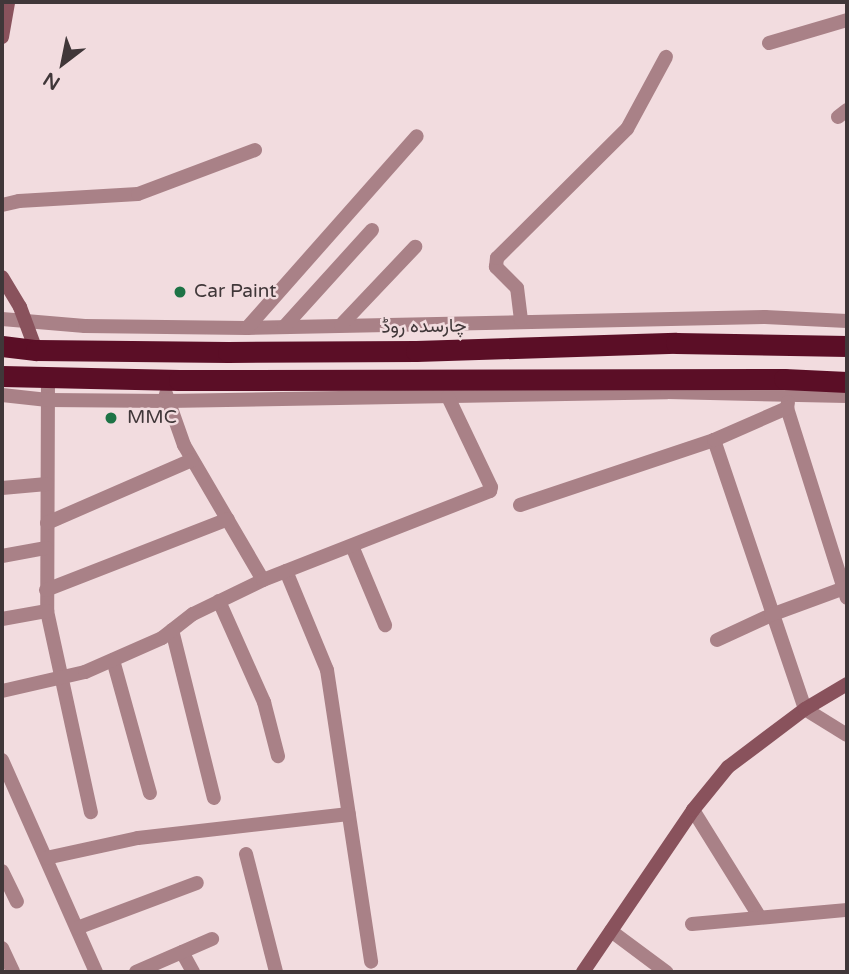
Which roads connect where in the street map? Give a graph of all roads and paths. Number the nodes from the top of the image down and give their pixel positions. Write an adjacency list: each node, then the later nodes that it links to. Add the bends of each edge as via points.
1 (6, 8): 3 (street)
2 (847, 20): 4 (street)
3 (2, 37)
4 (769, 43)
5 (666, 57): 13 (street, via 626,129 497,258 496,267 517,288)
6 (417, 136): 18 (street)
7 (255, 150): 8 (street, via 138,194)
8 (2, 205)
9 (372, 230): 17 (street)
10 (415, 247): 16 (street)
11 (2, 277): 15 (street)
12 (2, 319): 15 (street)
13 (521, 320): 14 (street, via 765,317); 16 (street)
14 (847, 321)
15 (26, 324): 18 (street); 21 (street)
16 (341, 325): 17 (street)
17 (284, 327): 18 (street)
18 (247, 328)
19 (2, 346): 21 (highway, چارسدہ روڈ)
20 (847, 346): 22 (highway, چارسدہ روڈ, via 677,343)
21 (36, 350): 22 (highway, چارسدہ روڈ)
22 (369, 351): 25 (highway)
23 (2, 376): 24 (highway)
24 (48, 378): 26 (highway); 32 (street)
25 (369, 379): 26 (highway); 27 (highway)
26 (160, 380): 33 (street)
27 (847, 382)
28 (790, 393): 30 (street); 31 (street); 34 (street)
29 (2, 395): 32 (street)
30 (847, 396)
31 (448, 397): 33 (street); 42 (street, via 490,491)
32 (48, 400): 33 (street); 37 (street)
33 (168, 401): 36 (street)
34 (787, 408): 35 (street); 48 (street)
35 (714, 440): 39 (street); 51 (street)
36 (192, 460): 40 (street); 41 (street)
37 (47, 484): 38 (street); 41 (street)
38 (2, 488)
39 (520, 505)
40 (228, 519): 46 (street); 47 (street)
41 (47, 523): 43 (street)
42 (352, 546): 45 (street); 53 (street)
43 (46, 548): 44 (street); 47 (street)
44 (2, 556)
45 (286, 571): 46 (street); 68 (street, via 327,670)
46 (263, 580): 49 (street)
47 (46, 590): 50 (street)
48 (846, 591): 51 (street)
49 (219, 601): 54 (street); 62 (street, via 264,702)
50 (47, 611): 52 (street); 57 (street)
51 (771, 615): 55 (street); 60 (street)
52 (2, 619)
53 (385, 625)
54 (172, 630): 56 (street); 65 (street)
55 (718, 640)
56 (113, 660): 57 (street); 64 (street)
57 (59, 679): 59 (street); 67 (street)
58 (847, 684): 60 (street)
59 (2, 691)
60 (805, 709): 61 (street); 66 (street, via 728,767)
61 (847, 735)
62 (278, 756)
63 (2, 760): 70 (street)
64 (149, 793)
65 (214, 798)
66 (693, 810): 75 (street); 78 (street)
67 (90, 812)
68 (349, 814): 70 (street, via 138,838); 82 (street)
69 (246, 854): 87 (street)
70 (46, 858): 77 (street)
71 (2, 872): 73 (street)
72 (197, 883): 77 (street)
73 (17, 902)
74 (847, 910): 75 (street)
75 (760, 916): 76 (street)
76 (692, 924)
77 (77, 928): 84 (street)
78 (611, 931): 88 (street); 89 (street)
79 (212, 939): 81 (street)
80 (2, 948): 83 (street)
81 (182, 952): 85 (street); 86 (street)
82 (371, 962)
83 (13, 972)
84 (96, 972)
85 (136, 972)
86 (193, 972)
87 (276, 972)
88 (583, 972)
89 (666, 972)

